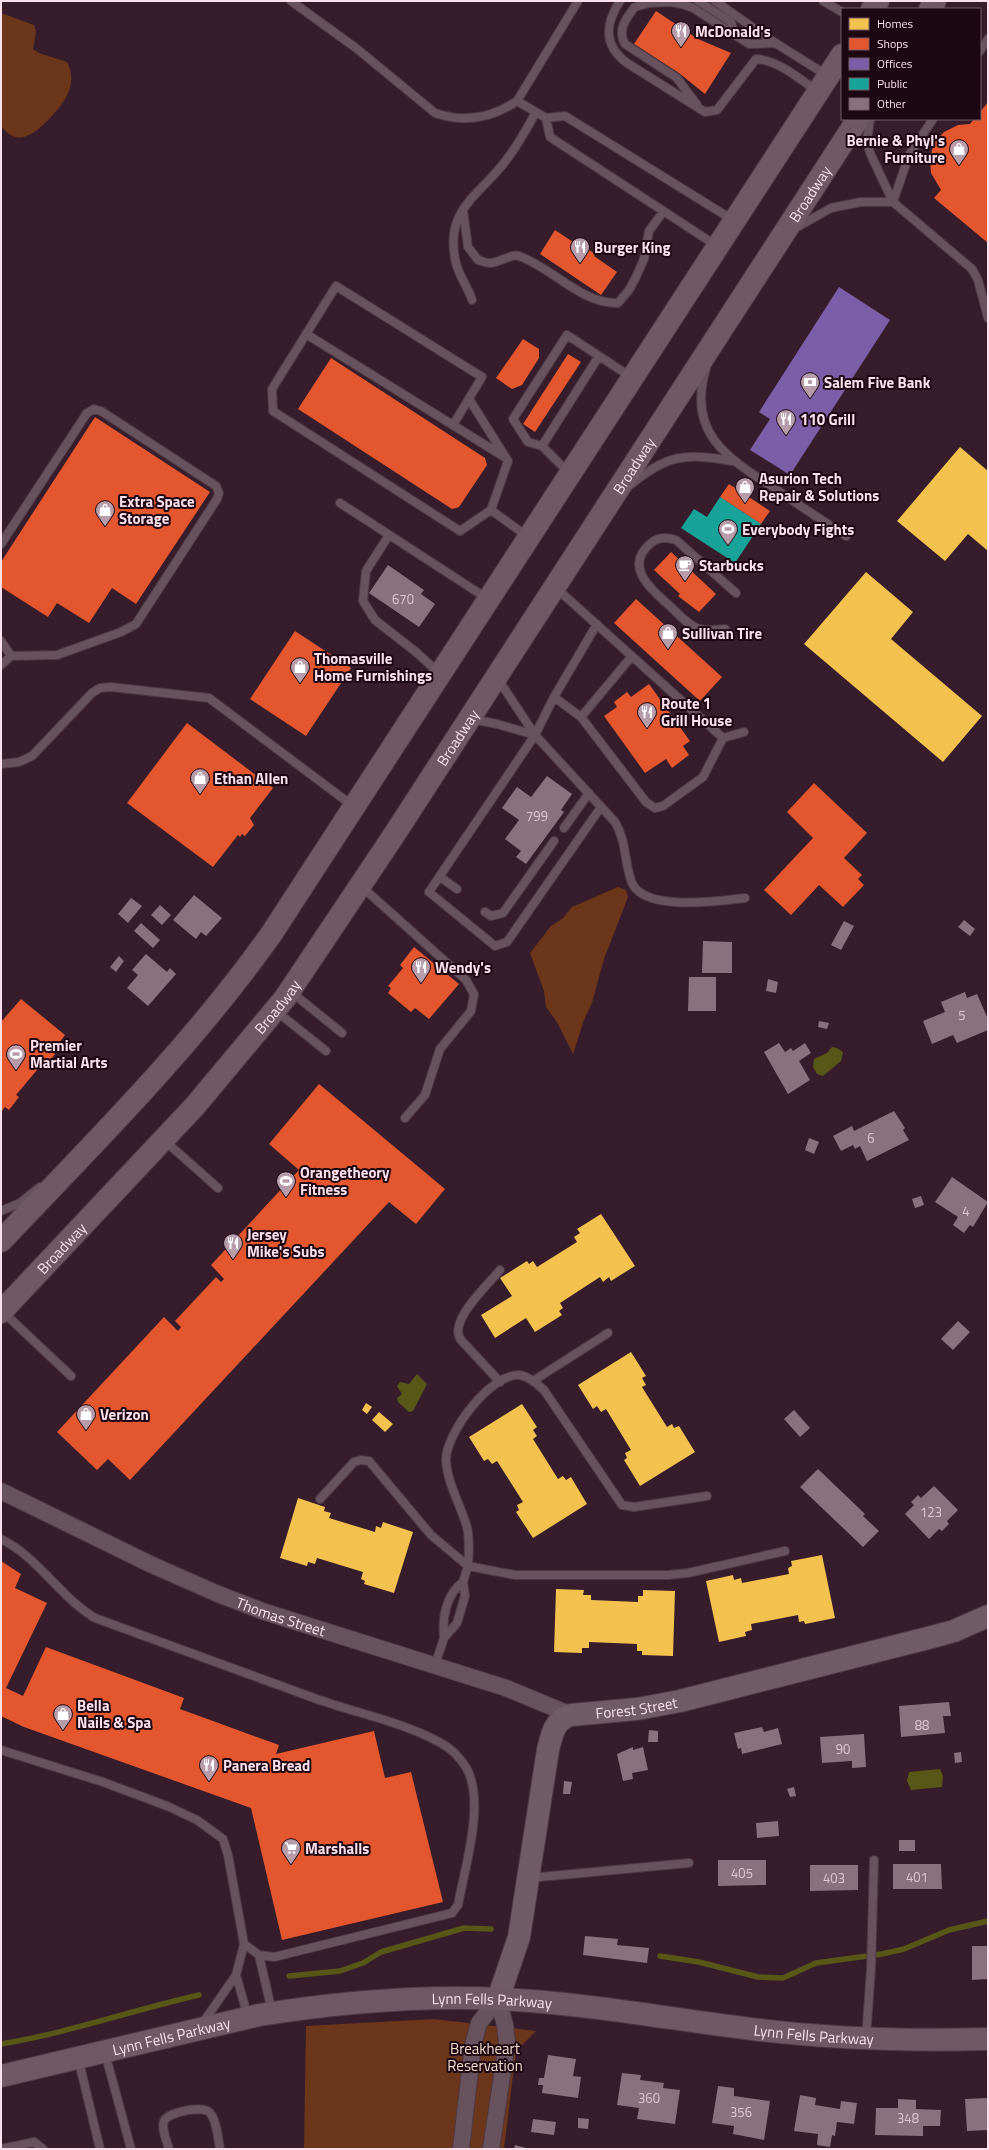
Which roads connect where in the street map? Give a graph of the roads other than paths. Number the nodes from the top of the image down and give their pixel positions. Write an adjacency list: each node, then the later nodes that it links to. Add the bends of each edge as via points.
1 (291, 1): 15 (lane, via 356,48 435,113 464,120 503,110)
2 (578, 1): 15 (lane)
3 (620, 1): 16 (lane, via 608,28 610,42 617,54)
4 (698, 1): 9 (lane, via 731,22)
5 (715, 1): 11 (lane)
6 (823, 1): 8 (lane)
7 (636, 4): 9 (lane, via 682,4 693,8); 16 (lane, via 622,28 626,44 677,78)
8 (841, 11)
9 (735, 35): 11 (lane, via 749,44)
10 (988, 39): 12 (lane)
11 (776, 43): 14 (lane)
12 (981, 50)
13 (841, 57): 14 (main road)
14 (823, 84): 16 (lane, via 765,59 756,59 717,110 710,112); 25 (main road)
15 (517, 101): 17 (lane)
16 (700, 109)
17 (536, 112): 18 (lane); 23 (lane, via 506,160)
18 (546, 118): 24 (lane, via 550,137); 25 (lane, via 565,116)
19 (857, 120): 26 (main road, Broadway)
20 (870, 120): 22 (lane, via 867,140 870,153)
21 (932, 120): 22 (lane, via 909,155)
22 (893, 202): 26 (lane, via 861,202 831,208); 29 (lane, via 974,272)
23 (463, 210): 24 (lane, via 468,247 478,260 489,263 517,255 538,264 590,297 605,303 618,303 629,290 644,259 648,231); 28 (lane, via 456,220 454,249 456,264)
24 (664, 212): 27 (lane)
25 (734, 221): 27 (main road)
26 (782, 236): 31 (main road, Broadway)
27 (717, 246): 33 (main road)
28 (472, 300)
29 (988, 318)
30 (306, 334): 34 (lane, via 336,286 482,377); 35 (lane); 42 (lane, via 272,389 273,411 460,531)
31 (715, 339): 38 (lane, via 702,383 701,406 709,432); 41 (main road, Broadway)
32 (600, 356): 33 (lane); 36 (lane); 36 (lane, via 567,334 513,419 528,442)
33 (632, 377): 39 (main road)
34 (469, 399): 35 (lane); 37 (lane)
35 (453, 425): 37 (lane)
36 (542, 446): 39 (lane)
37 (507, 460): 42 (lane)
38 (732, 461): 41 (lane, via 703,456 673,459 649,471); 44 (lane)
39 (570, 473): 45 (main road)
40 (340, 503): 43 (lane)
41 (607, 504): 47 (main road, Broadway)
42 (492, 510): 45 (lane)
43 (389, 535): 49 (lane); 56 (lane, via 366,571 363,601 375,620)
44 (846, 536)
45 (528, 537): 49 (main road)
46 (1, 544): 53 (lane, via 87,413 94,409 101,410 216,486 219,492 217,499 136,624 57,655)
47 (554, 587): 50 (lane); 57 (main road, Broadway)
48 (736, 593): 51 (lane, via 676,540 656,539 642,554 640,570 644,580 681,616 699,629)
49 (488, 599): 56 (main road)
50 (597, 624): 54 (lane); 58 (lane)
51 (724, 629)
52 (1, 641): 53 (lane)
53 (11, 656): 55 (lane)
54 (632, 656): 59 (lane); 63 (lane)
55 (1, 665)
56 (439, 674): 66 (main road)
57 (496, 676): 60 (main road, Broadway); 62 (lane)
58 (554, 697): 59 (lane); 62 (lane)
59 (581, 717): 63 (lane, via 646,802 655,808 663,806 703,777)
60 (469, 719): 62 (lane); 71 (main road, Broadway)
61 (744, 732): 63 (lane)
62 (535, 735): 65 (lane); 70 (lane)
63 (723, 738)
64 (1, 764): 66 (lane, via 19,762 32,756 92,693 100,688 209,698)
65 (589, 793): 67 (lane); 68 (lane)
66 (353, 806): 81 (main road, via 242,976 171,1061)
67 (601, 807): 70 (lane, via 507,942 495,946 429,892); 73 (lane, via 621,832 633,884 642,894 663,901 712,902)
68 (564, 828)
69 (554, 841): 74 (lane, via 503,913 491,916)
70 (440, 877): 72 (lane)
71 (361, 886): 75 (main road, Broadway); 79 (lane, via 466,980 474,994 471,1011 440,1048 425,1095)
72 (457, 889)
73 (745, 898)
74 (485, 912)
75 (290, 990): 76 (main road, Broadway); 77 (lane)
76 (275, 1011): 78 (lane); 80 (main road, Broadway)
77 (342, 1033)
78 (326, 1051)
79 (405, 1118)
80 (164, 1140): 82 (lane); 86 (main road, Broadway)
81 (93, 1144): 83 (lane, via 20,1203); 84 (main road)
82 (218, 1188)
83 (1, 1211)
84 (1, 1242)
85 (500, 1270): 90 (lane, via 464,1313 458,1323 457,1332 461,1340)
86 (2, 1311): 88 (lane)
87 (608, 1333): 89 (lane)
88 (71, 1376)
89 (533, 1381): 90 (lane, via 517,1375); 92 (lane, via 544,1390 622,1505 634,1507)
90 (500, 1382): 96 (lane, via 469,1409 452,1436 447,1454 447,1467 468,1534)
91 (1, 1491): 100 (street, Thomas Street, via 150,1564 218,1594 265,1612)
92 (707, 1496)
93 (320, 1499): 96 (lane, via 354,1462 369,1461 431,1535 458,1555)
94 (1, 1539): 107 (lane, via 19,1550 79,1606 96,1618 315,1698 415,1731 450,1749 464,1764 472,1783 475,1812 458,1905 454,1912 274,1957)
95 (785, 1551): 96 (lane, via 688,1573 668,1575 515,1575)
96 (468, 1566): 97 (lane)
97 (463, 1582): 99 (lane, via 465,1596 457,1623); 99 (lane, via 451,1595 443,1620)
98 (988, 1616): 101 (street, Forest Street, via 947,1634 680,1702 637,1710)
99 (444, 1638): 100 (lane)
100 (435, 1666): 101 (street, Thomas Street, via 506,1688)
101 (572, 1715): 105 (street, Forest Street, via 559,1721 553,1731)
102 (1, 1750): 106 (lane, via 167,1806 198,1820 219,1835 226,1845)
103 (874, 1860): 113 (lane)
104 (689, 1862): 105 (lane)
105 (528, 1878): 109 (street, Forest Street, via 517,1944)
106 (244, 1944): 107 (lane); 108 (lane)
107 (259, 1955): 110 (lane)
108 (236, 1975): 111 (lane); 112 (lane)
109 (498, 1999): 110 (main road, Lynn Fells Parkway, via 385,1999); 113 (main road, Lynn Fells Parkway, via 762,2030); 124 (street, Forest Street, via 479,2023 473,2044); 125 (street, via 507,2043)
110 (272, 2012): 111 (main road, Lynn Fells Parkway)
111 (248, 2017): 112 (main road, Lynn Fells Parkway)
112 (198, 2030): 115 (main road, Lynn Fells Parkway)
113 (866, 2039): 114 (main road, Lynn Fells Parkway)
114 (988, 2040)
115 (104, 2052): 116 (main road, Lynn Fells Parkway); 121 (lane)
116 (78, 2058): 117 (main road, Lynn Fells Parkway); 120 (lane)
117 (1, 2076)
118 (1, 2149): 119 (lane, via 34,2142)
119 (43, 2149)
120 (100, 2149)
121 (131, 2149)
122 (169, 2149): 123 (lane, via 165,2120 172,2115 201,2108 211,2115)
123 (220, 2149)
124 (461, 2149)
125 (491, 2149)

